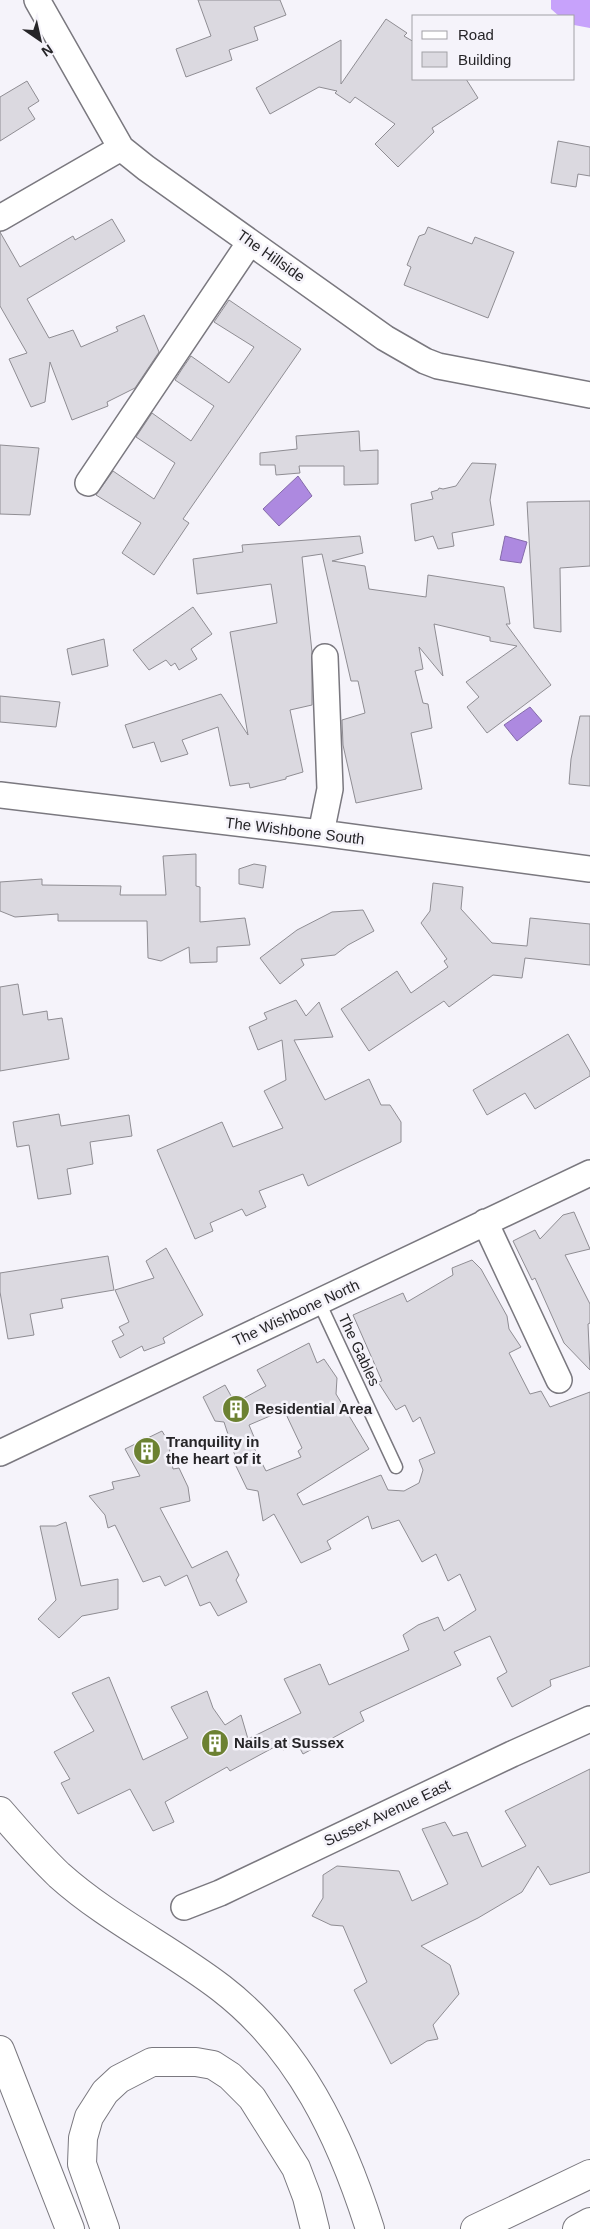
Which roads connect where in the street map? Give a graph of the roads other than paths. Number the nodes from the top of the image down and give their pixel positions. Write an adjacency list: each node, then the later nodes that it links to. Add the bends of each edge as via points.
1 (37, 0): 2 (street, The Hillside)
2 (121, 148): 3 (street); 4 (street, The Hillside)
3 (0, 218)
4 (250, 242): 5 (street, The Hillside, via 385,338 425,361 458,371); 6 (street)
5 (590, 395)
6 (88, 483)
7 (325, 657): 9 (street, via 330,789)
8 (0, 795): 9 (street, The Wishbone South)
9 (321, 834): 10 (street, The Wishbone South)
10 (590, 869)
11 (590, 1173): 12 (street, The Wishbone North)
12 (485, 1222): 13 (street, The Wishbone North); 14 (street)
13 (319, 1302): 15 (street, The Wishbone North); 16 (lane, The Gables)
14 (559, 1380)
15 (0, 1453)
16 (396, 1467)
17 (590, 1719): 19 (street, Sussex Avenue East, via 234,1887)
18 (0, 1811): 26 (main road, via 60,1876 222,1989 283,2049 326,2117)
19 (184, 1907)
20 (0, 2050): 23 (main road)
21 (590, 2174): 27 (main road)
22 (590, 2222): 28 (main road)
23 (70, 2229)
24 (104, 2229): 25 (main road, via 82,2164 83,2138 89,2117 105,2092 119,2079 152,2062 196,2062 213,2066 230,2076 252,2098 296,2168)
25 (315, 2229)
26 (370, 2229)
27 (474, 2229)
28 (577, 2229)

